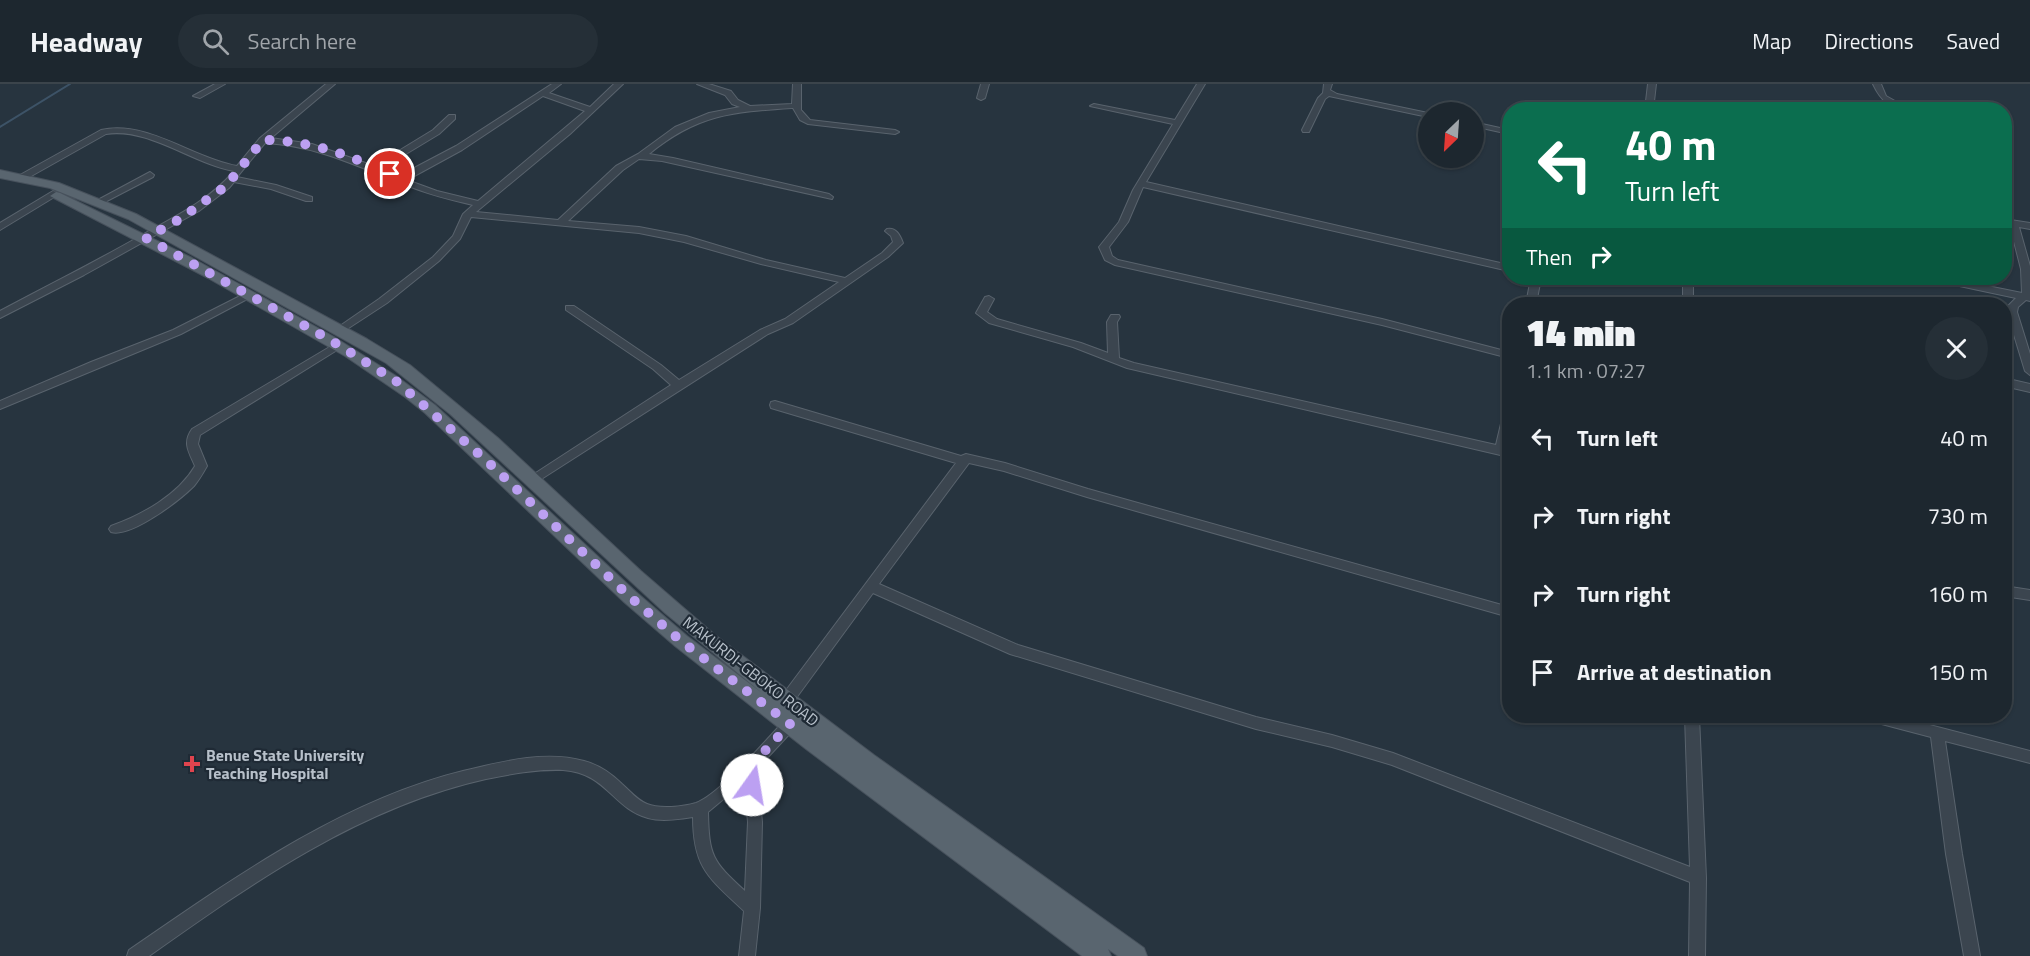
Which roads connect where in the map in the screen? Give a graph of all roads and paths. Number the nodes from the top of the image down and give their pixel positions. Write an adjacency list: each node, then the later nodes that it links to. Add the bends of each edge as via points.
1 (221, 84): 13 (street)
2 (331, 84): 30 (street)
3 (557, 84): 12 (street)
4 (619, 84): 22 (street)
5 (701, 84): 15 (street, via 728,93)
6 (797, 84): 18 (street)
7 (985, 84): 14 (street)
8 (1201, 84): 25 (street)
9 (1652, 84): 16 (street)
10 (1878, 84): 17 (street, via 1883,97)
11 (1328, 89): 23 (street); 27 (street)
12 (544, 94): 22 (street); 38 (street)
13 (197, 96)
14 (981, 98)
15 (735, 102): 20 (street); 21 (street)
16 (1650, 102)
17 (1892, 102)
18 (794, 106): 20 (street); 29 (street, via 801,118 813,124)
19 (1094, 106): 25 (street)
20 (749, 108): 21 (street)
21 (729, 109): 31 (street, via 686,123)
22 (591, 110): 45 (street)
23 (1418, 112)
24 (452, 117): 32 (street, via 436,132)
25 (1178, 123): 40 (street)
26 (1484, 126): 28 (street)
27 (1306, 130)
28 (1502, 130)
29 (895, 132)
30 (263, 140): 32 (street, via 314,145); 33 (street)
31 (641, 156): 42 (street, via 691,163); 47 (street, via 606,180)
32 (376, 168): 38 (street)
33 (239, 169): 36 (street, via 119,129 104,132); 37 (street)
34 (0, 174): 36 (main road, MAKURDI-GBOKO ROAD)
35 (150, 175): 44 (street)
36 (23, 177): 44 (main road, MAKURDI-GBOKO ROAD)
37 (232, 179): 43 (street); 53 (street, via 212,198)
38 (401, 179): 45 (street)
39 (0, 182): 41 (main road)
40 (1142, 184): 54 (street); 64 (street, via 1123,222 1104,247 1105,255 1115,262)
41 (53, 194): 50 (street); 53 (main road)
42 (829, 197)
43 (309, 199)
44 (100, 201): 53 (main road, MAKURDI-GBOKO ROAD)
45 (479, 204): 46 (street)
46 (468, 214): 47 (street); 63 (street, via 457,237 436,259)
47 (560, 223): 55 (street, via 639,230 686,239)
48 (2012, 223): 49 (street)
49 (2030, 226)
50 (0, 227)
51 (890, 231): 55 (street, via 898,243)
52 (2012, 231): 58 (street, via 2026,269)
53 (152, 234): 57 (main road); 61 (street); 63 (main road, MAKURDI-GBOKO ROAD)
54 (1502, 266)
55 (846, 281): 68 (street, via 789,321 764,332)
56 (1968, 285): 58 (street)
57 (248, 295): 63 (main road); 70 (street, via 177,332)
58 (2027, 298): 66 (street, via 2013,306 2012,312)
59 (989, 299): 65 (street, via 981,313 993,321)
60 (570, 308): 68 (street)
61 (4, 314)
62 (1115, 317): 65 (street)
63 (339, 338): 74 (main road, MAKURDI-GBOKO ROAD, via 417,378); 75 (street, via 196,432 190,442 201,466 192,481 136,522); 83 (main road, via 422,402 681,641)
64 (1502, 353)
65 (1114, 359): 72 (street, via 1153,372)
66 (2030, 371)
67 (2012, 384): 69 (street)
68 (679, 386): 74 (street)
69 (2030, 388)
70 (0, 405)
71 (775, 405): 73 (street)
72 (1502, 450)
73 (963, 461): 76 (street); 79 (street, via 978,459)
74 (532, 481): 80 (main road, MAKURDI-GBOKO ROAD, via 648,588)
75 (115, 529)
76 (872, 585): 80 (street); 88 (street, via 1015,650 1256,723 1393,759)
77 (2012, 592): 78 (street)
78 (2030, 595)
79 (1502, 610)
80 (786, 701): 93 (main road, MAKURDI-GBOKO ROAD)
81 (1692, 723): 88 (street)
82 (1902, 723): 84 (street)
83 (790, 724): 86 (street); 92 (main road)
84 (1937, 732): 85 (street); 95 (street)
85 (2030, 757)
86 (750, 767): 87 (street); 89 (street, via 755,822)
87 (700, 808): 89 (street, via 701,843 707,861); 90 (street, via 663,815 648,812 585,768 543,764 481,773 380,809 303,844)
88 (1698, 878): 94 (street)
89 (752, 908): 91 (street)
90 (135, 956)
91 (747, 956)
92 (1100, 956)
93 (1136, 956)
94 (1697, 956)
95 (1972, 956)

